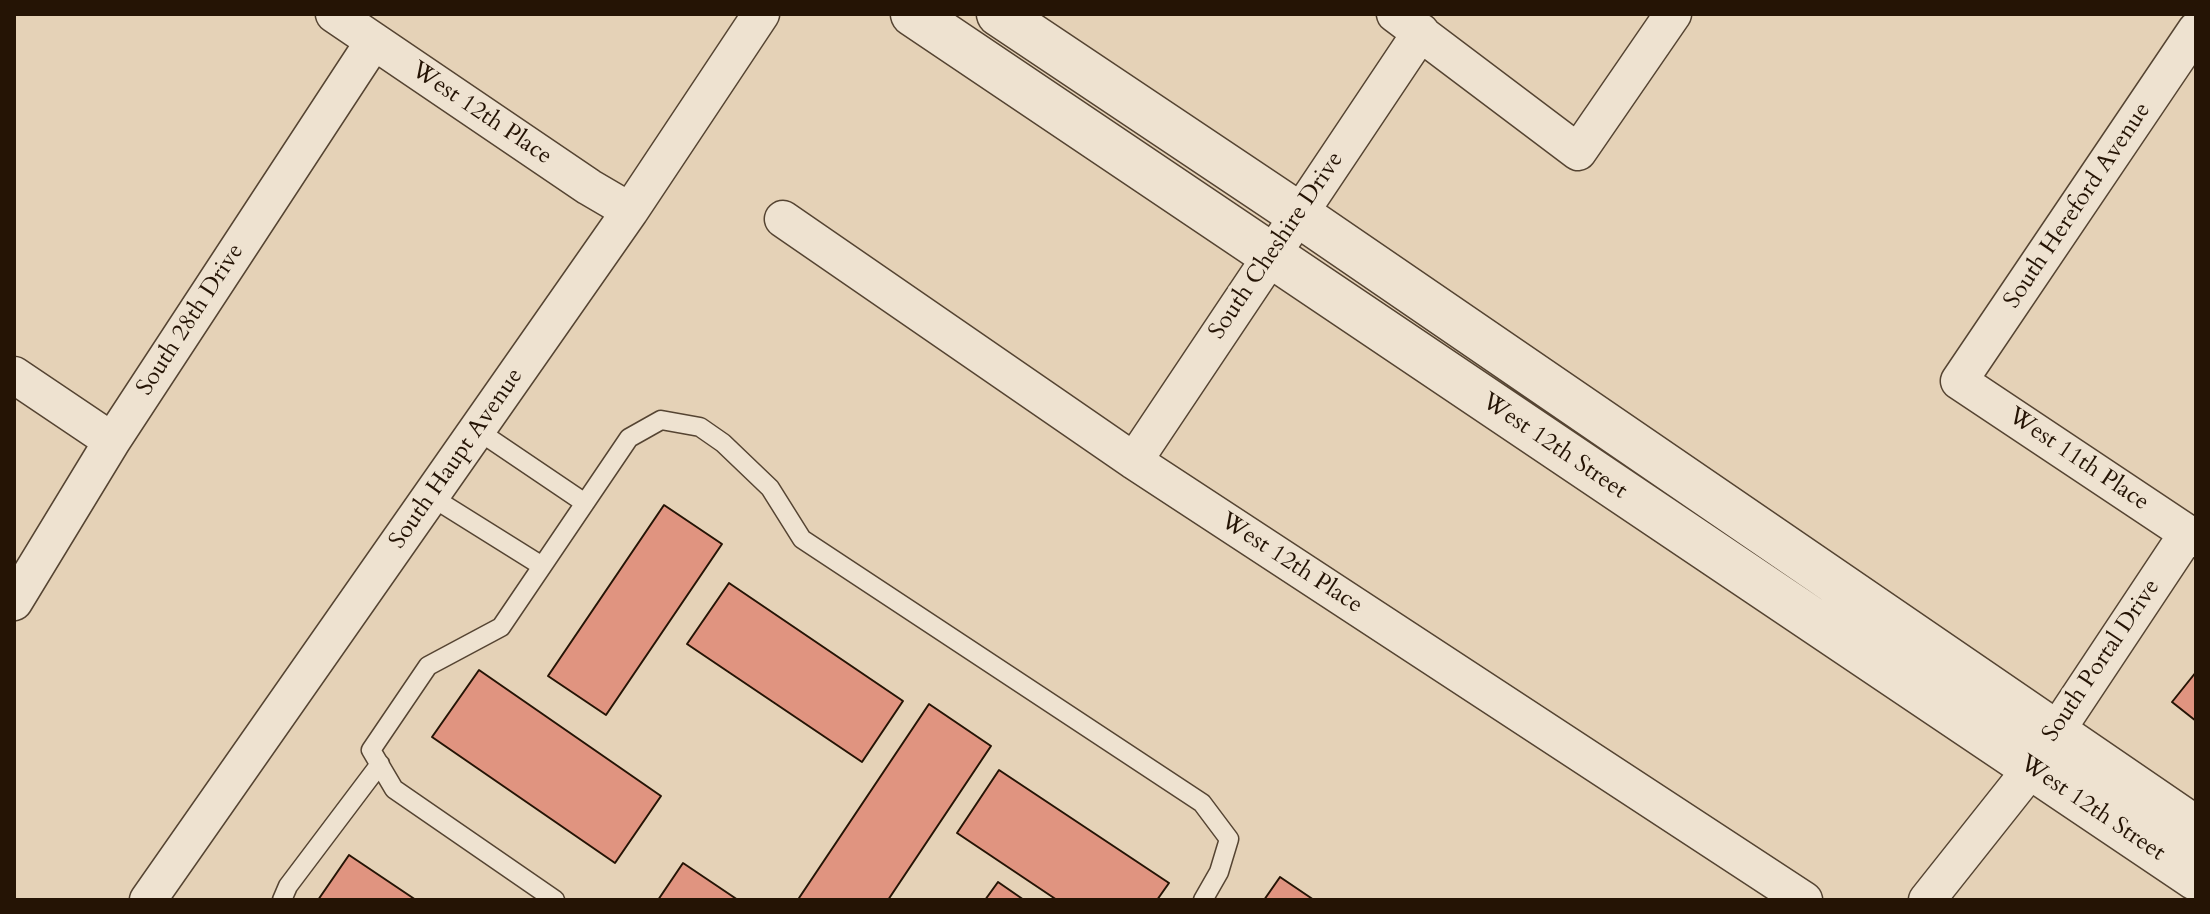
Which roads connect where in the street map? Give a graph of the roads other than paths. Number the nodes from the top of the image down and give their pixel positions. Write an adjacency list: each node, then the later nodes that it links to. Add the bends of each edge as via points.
1 (334, 14): 8 (street, West 12th Place)
2 (761, 14): 9 (street, South Haupt Avenue)
3 (913, 14): 12 (street, West 12th Street)
4 (999, 14): 10 (street, West 12th Street)
5 (1673, 14): 6 (street, via 1578,152)
6 (1408, 23): 10 (street, South Cheshire Drive)
7 (2196, 30): 14 (street, South Hereford Avenue)
8 (374, 41): 9 (street, West 12th Place); 16 (street, South 28th Drive)
9 (630, 211): 15 (street, South Haupt Avenue)
10 (1298, 214): 12 (street, South Cheshire Drive); 23 (street, West 12th Street)
11 (783, 219): 17 (street, West 12th Place)
12 (1270, 255): 17 (street, South Cheshire Drive); 25 (street, West 12th Street)
13 (14, 375): 16 (street)
14 (1959, 381): 20 (street, West 11th Place)
15 (477, 430): 18 (street, South Haupt Avenue); 19 (lane)
16 (112, 441): 22 (street, South 28th Drive)
17 (1134, 461): 32 (street, West 12th Place)
18 (430, 496): 21 (lane); 28 (street, South Haupt Avenue)
19 (585, 503): 21 (lane); 31 (lane, via 629,438 661,420 700,427 770,488 802,539 1202,803 1229,839)
20 (2192, 536): 23 (street, South Portal Drive)
21 (542, 566): 24 (lane, via 501,627 428,666 371,750)
22 (14, 602)
23 (2053, 732): 25 (street, South Portal Drive); 26 (street, West 12th Street)
24 (380, 764): 29 (lane); 30 (lane, via 394,789)
25 (2031, 769): 27 (street, West 12th Street); 33 (street, South Portal Drive)
26 (2196, 829)
27 (2196, 878)
28 (148, 900)
29 (282, 900)
30 (555, 900)
31 (1203, 900)
32 (1804, 900)
33 (1927, 900)

